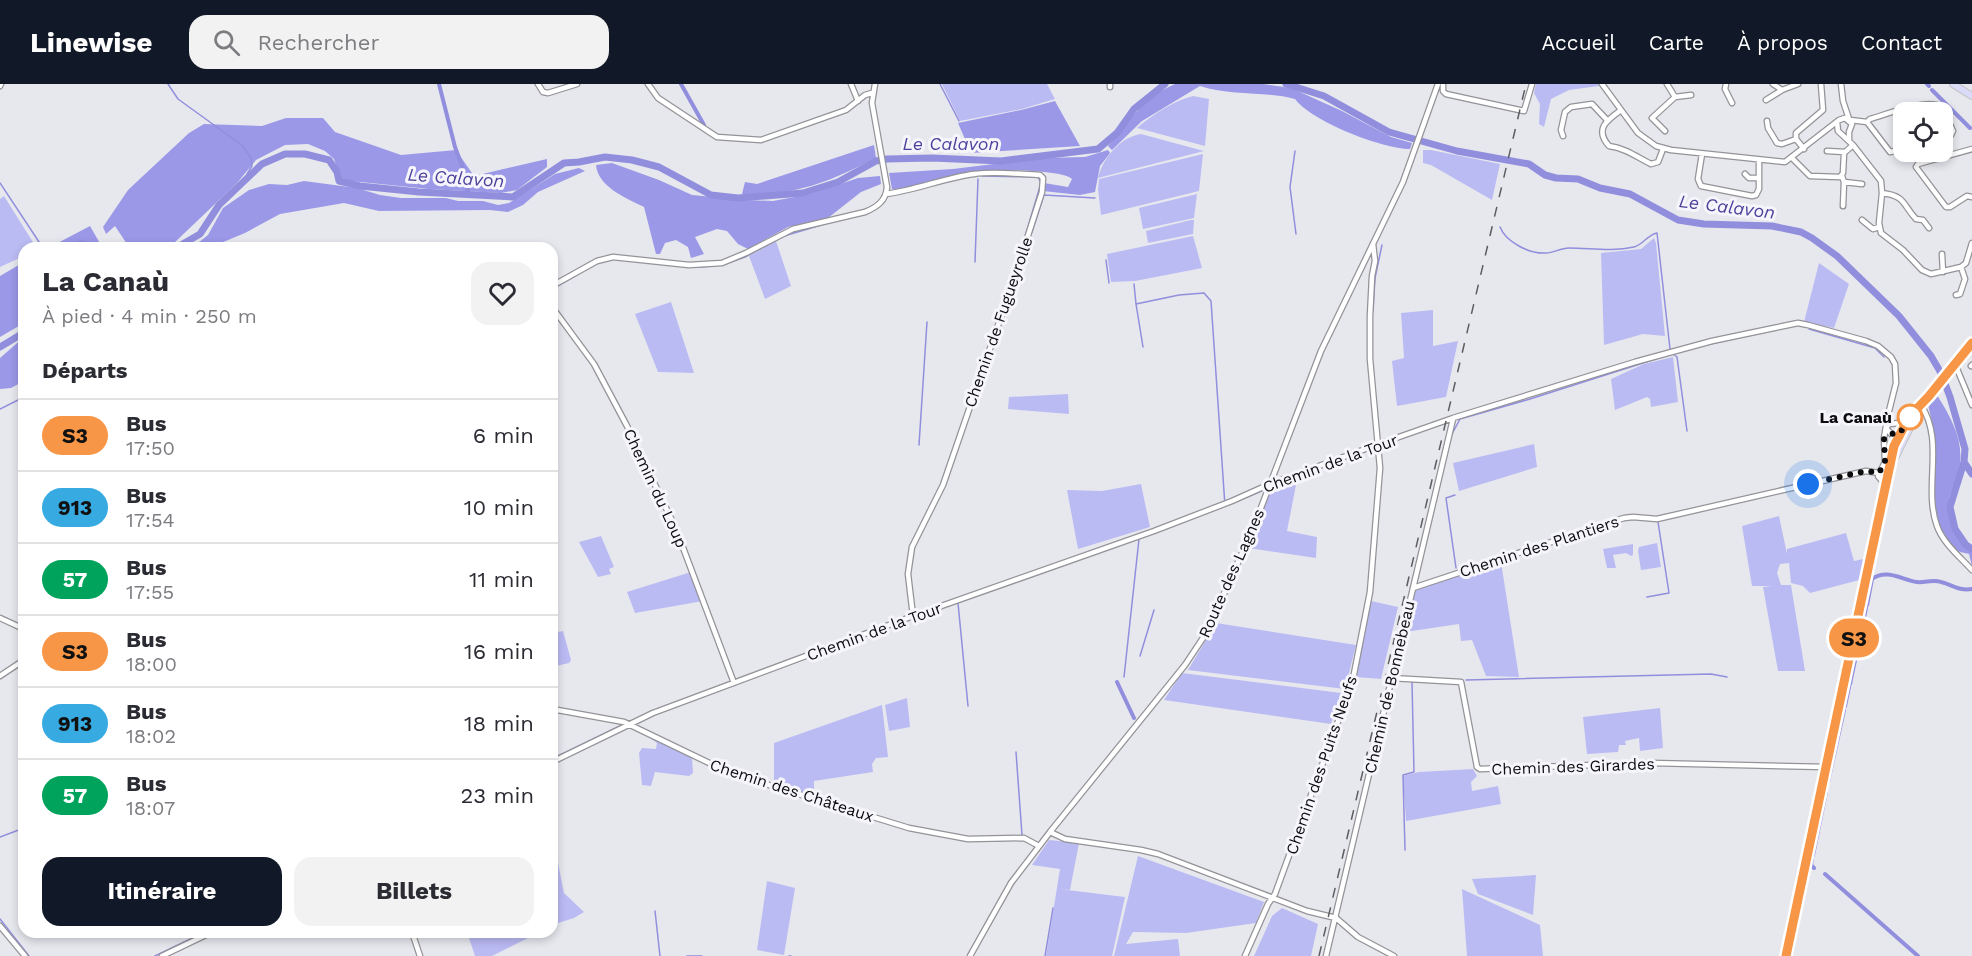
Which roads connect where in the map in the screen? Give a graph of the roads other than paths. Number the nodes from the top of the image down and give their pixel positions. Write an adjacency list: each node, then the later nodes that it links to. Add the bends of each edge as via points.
1 (538, 84): 2 (street, via 548,93)
2 (577, 84)
3 (648, 84): 24 (street, via 658,98 709,133 726,139 761,140 846,111)
4 (851, 84): 24 (street)
5 (875, 84): 19 (street)
6 (1438, 84): 63 (street, Route des Lagnes, via 1415,152)
7 (1443, 84): 8 (street, via 1446,94 1524,111)
8 (1532, 84)
9 (1602, 84): 27 (street)
10 (1667, 84): 22 (street)
11 (1726, 84): 26 (street)
12 (1773, 84): 18 (street)
13 (1798, 84): 18 (street)
14 (1821, 84): 39 (street, via 1823,110 1796,133)
15 (1841, 84): 25 (street)
16 (1953, 84): 20 (main road)
17 (1959, 84): 20 (main road)
18 (1782, 90): 23 (street)
19 (872, 93): 24 (street); 55 (street)
20 (1972, 94)
21 (1691, 95): 22 (street)
22 (1675, 97): 35 (street, via 1653,117)
23 (1766, 100)
24 (858, 101)
25 (1843, 102): 30 (street); 32 (street)
26 (1732, 103)
27 (1621, 110): 29 (street); 42 (street, via 1644,139)
28 (1893, 113): 33 (street)
29 (1607, 120): 38 (street, via 1592,104 1571,107 1565,112); 42 (street, via 1602,132 1609,146 1622,148 1651,164 1658,162)
30 (1849, 120): 32 (street); 33 (street); 34 (street)
31 (1767, 121): 39 (street, via 1777,143)
32 (1838, 121): 36 (street); 37 (street)
33 (1865, 122): 34 (street); 45 (street)
34 (1850, 130): 37 (street); 40 (street)
35 (1665, 131)
36 (1825, 132): 37 (street); 43 (street)
37 (1840, 132): 40 (street)
38 (1563, 136)
39 (1796, 139): 43 (street)
40 (1851, 143): 46 (street); 56 (street, via 1881,181)
41 (1972, 148): 57 (street, via 1916,167 1946,207)
42 (1663, 149): 47 (street)
43 (1804, 149): 48 (street)
44 (1827, 151): 46 (street)
45 (1893, 151)
46 (1845, 152): 51 (street)
47 (1702, 154): 49 (street); 52 (street, via 1698,179 1704,188 1752,196 1759,189)
48 (1792, 158): 49 (street, via 1780,163); 51 (street, via 1810,176)
49 (1759, 161): 52 (street)
50 (1745, 174): 52 (street)
51 (1842, 176): 53 (street)
52 (1757, 178)
53 (1844, 182): 54 (street); 58 (street)
54 (1863, 184)
55 (886, 194): 67 (street, via 870,210 793,229 729,260 689,265 607,258); 90 (street, Chemin de Fugueyrolle, via 972,174 1043,178 1013,282 943,485 912,547 908,574)
56 (1882, 194): 60 (street); 61 (street, via 1902,199 1916,219 1923,220)
57 (1972, 197)
58 (1842, 206)
59 (1862, 220): 60 (street, via 1873,229)
60 (1880, 226): 66 (street, via 1884,236 1925,272)
61 (1929, 228)
62 (1972, 243): 65 (street)
63 (1373, 244): 82 (street, Chemin des Puits Neufs, via 1370,359); 86 (street, Route des Lagnes, via 1321,351)
64 (1942, 254): 66 (street)
65 (1961, 267): 66 (street); 68 (street, via 1965,279)
66 (1943, 272)
67 (558, 283)
68 (1956, 295)
69 (558, 315): 96 (street, Chemin du Loup, via 594,364 627,426 676,529)
70 (1972, 344): 71 (main road)
71 (1955, 365): 72 (main road); 73 (street)
72 (1922, 405): 75 (main road); 88 (street, via 1932,437 1937,526)
73 (1972, 405)
74 (1888, 415): 76 (street, Chemin de la Tour, via 1896,383 1891,357 1866,341 1798,323 1635,362); 77 (street); 78 (street, Chemin de la Tour)
75 (1913, 416): 77 (street); 79 (main road); 83 (main road)
76 (1453, 418): 82 (street, Chemin de la Tour); 89 (street, Chemin de Bonnebeau)
77 (1895, 423): 78 (street); 79 (street)
78 (1886, 428): 80 (street); 81 (street, Chemin de la Tour)
79 (1902, 431): 80 (street); 83 (street); 84 (main road)
80 (1891, 434): 81 (street); 84 (street, via 1894,440)
81 (1884, 438): 85 (street, Chemin de la Tour, via 1885,462)
82 (1378, 444): 86 (street, Chemin de la Tour); 103 (street, Chemin des Puits Neufs, via 1380,468 1370,592 1353,679)
83 (1900, 447): 87 (main road)
84 (1890, 464): 87 (main road)
85 (1879, 473): 87 (street, via 1879,479); 89 (street, Chemin des Plantiers, via 1866,471 1657,519 1624,518)
86 (1268, 484): 90 (street, Chemin de la Tour, via 1188,518); 101 (street, Route des Lagnes, via 1251,534 1199,646)
87 (1887, 484): 100 (main road)
88 (1972, 570)
89 (1412, 588): 95 (street, Chemin de Bonnebeau)
90 (913, 616): 96 (street, Chemin de la Tour)
91 (0, 618): 92 (street)
92 (18, 626)
93 (18, 664): 94 (street)
94 (0, 676)
95 (1391, 678): 100 (street, Chemin des Girardes, via 1461,682 1480,769 1651,764); 104 (street, Chemin de Bonnebeau)
96 (734, 683): 98 (street, Chemin de la Tour)
97 (558, 710): 98 (street, Chemin des Châteaux)
98 (630, 724): 99 (street, Chemin de la Tour); 102 (street, Chemin des Châteaux, via 730,773 875,818 944,836 1024,838)
99 (558, 759)
100 (1827, 767): 115 (main road)
101 (1050, 832): 102 (street, Route des Lagnes); 103 (street, via 1158,854)
102 (1039, 846): 111 (street, Route des Lagnes, via 1011,883)
103 (1272, 898): 104 (street); 112 (street, Chemin des Puits Neufs)
104 (1336, 918): 113 (street, Chemin de Bonnebeau); 114 (street, via 1358,937)
105 (0, 926): 108 (street)
106 (200, 938): 109 (street)
107 (414, 938): 110 (street)
108 (25, 956)
109 (162, 956)
110 (420, 956)
111 (970, 956)
112 (1245, 956)
113 (1326, 956)
114 (1394, 956)
115 (1786, 956)

